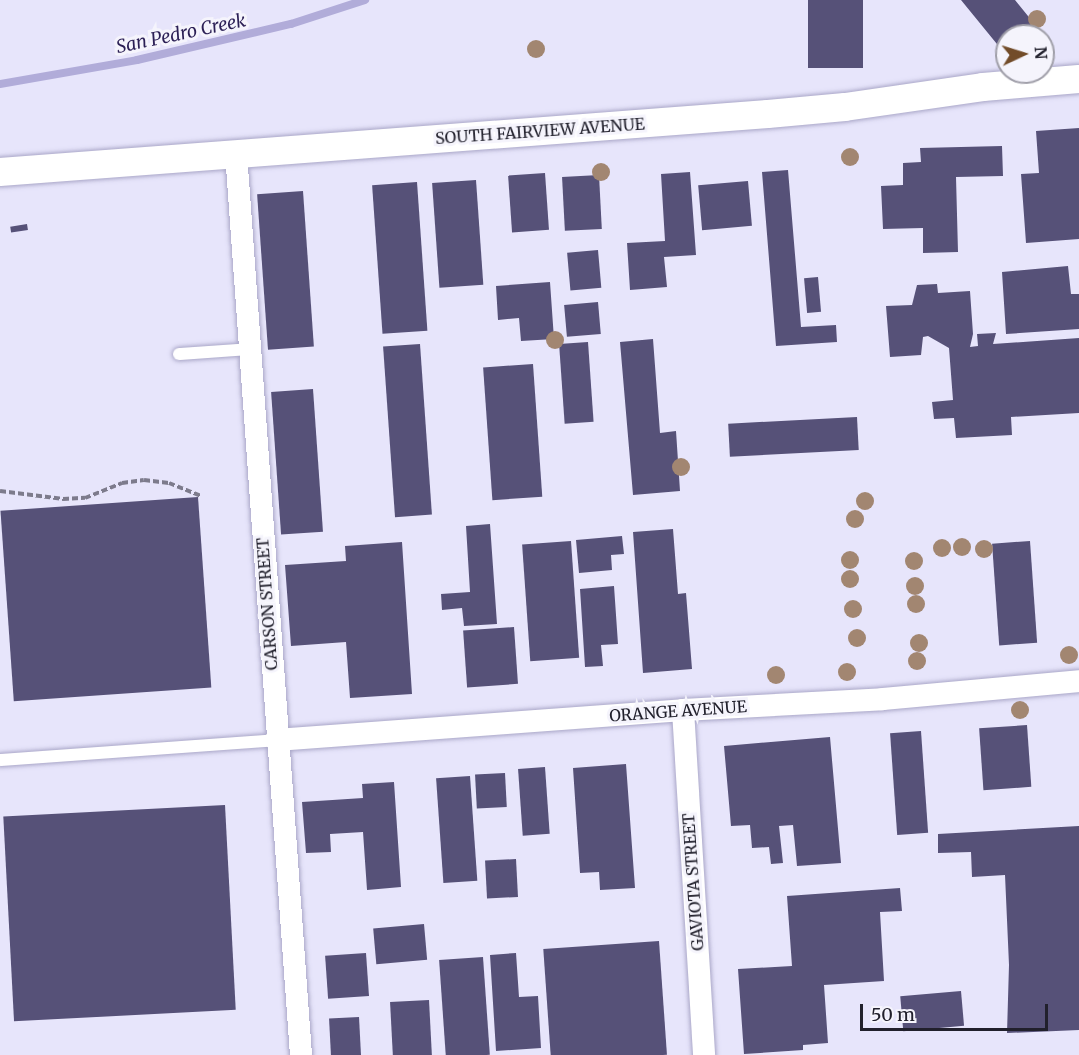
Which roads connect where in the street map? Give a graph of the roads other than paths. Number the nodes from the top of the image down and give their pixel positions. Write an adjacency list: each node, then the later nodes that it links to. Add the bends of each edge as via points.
1 (1079, 79): 2 (street, SOUTH FAIRVIEW AVENUE, via 768,114)
2 (236, 153): 3 (street, SOUTH FAIRVIEW AVENUE); 4 (street, CARSON STREET)
3 (0, 172)
4 (250, 349): 5 (lane); 8 (street, CARSON STREET)
5 (179, 354)
6 (1079, 681): 7 (street, ORANGE AVENUE, via 883,699)
7 (683, 710): 8 (street, ORANGE AVENUE); 11 (street, GAVIOTA STREET)
8 (276, 740): 9 (lane); 10 (street, CARSON STREET)
9 (0, 760)
10 (301, 1055)
11 (704, 1055)

